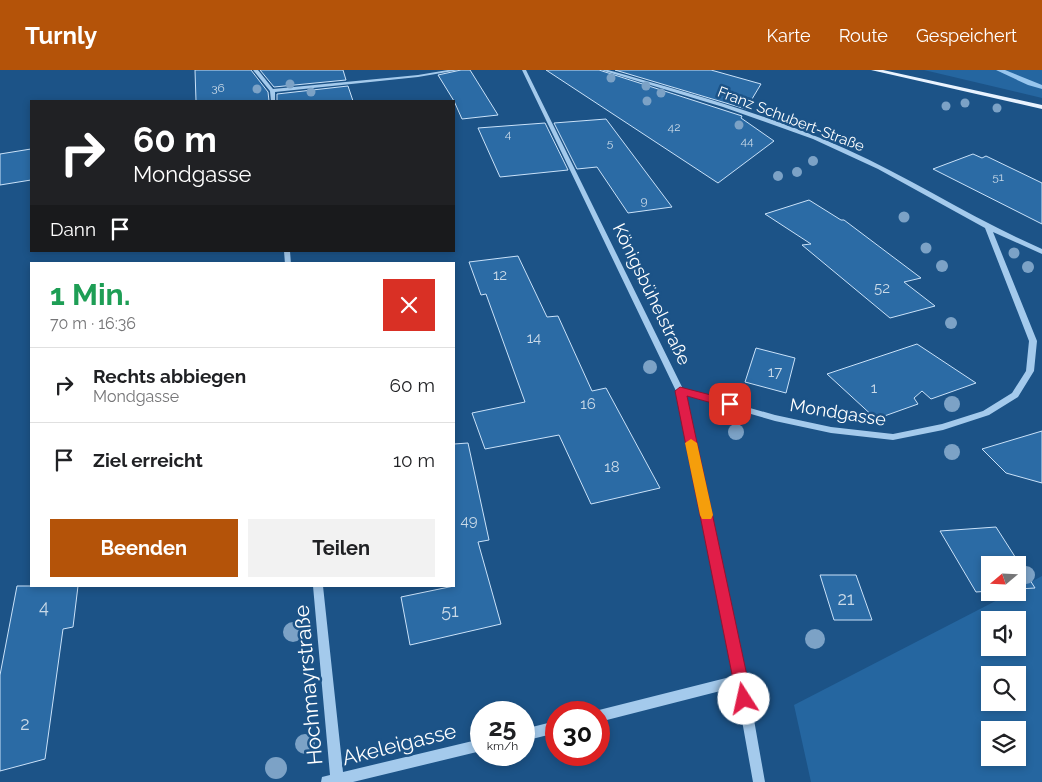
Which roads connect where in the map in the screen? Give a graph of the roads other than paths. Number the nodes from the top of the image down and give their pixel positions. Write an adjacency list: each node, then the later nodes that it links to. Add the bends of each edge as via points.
1 (255, 70): 6 (street)
2 (457, 70): 6 (street)
3 (524, 70): 11 (street, Königsbühelstraße)
4 (604, 70): 9 (street, Franz Schubert-Straße, via 737,111 843,149)
5 (874, 70): 8 (main road)
6 (272, 91): 7 (street)
7 (272, 100)
8 (1042, 107)
9 (988, 227): 10 (street, Franz Schubert-Straße); 11 (street, Mondgasse, via 1033,341 1030,371 1015,395 986,413 943,428 893,437 831,430 775,418)
10 (1042, 252)
11 (680, 391): 13 (street, Königsbühelstraße)
12 (318, 587): 16 (street, Hochmayrstraße)
13 (741, 680): 14 (street); 17 (street, Königsbühelstraße)
14 (610, 713)
15 (470, 748): 16 (street, Akeleigasse)
16 (332, 781)
17 (759, 782)

